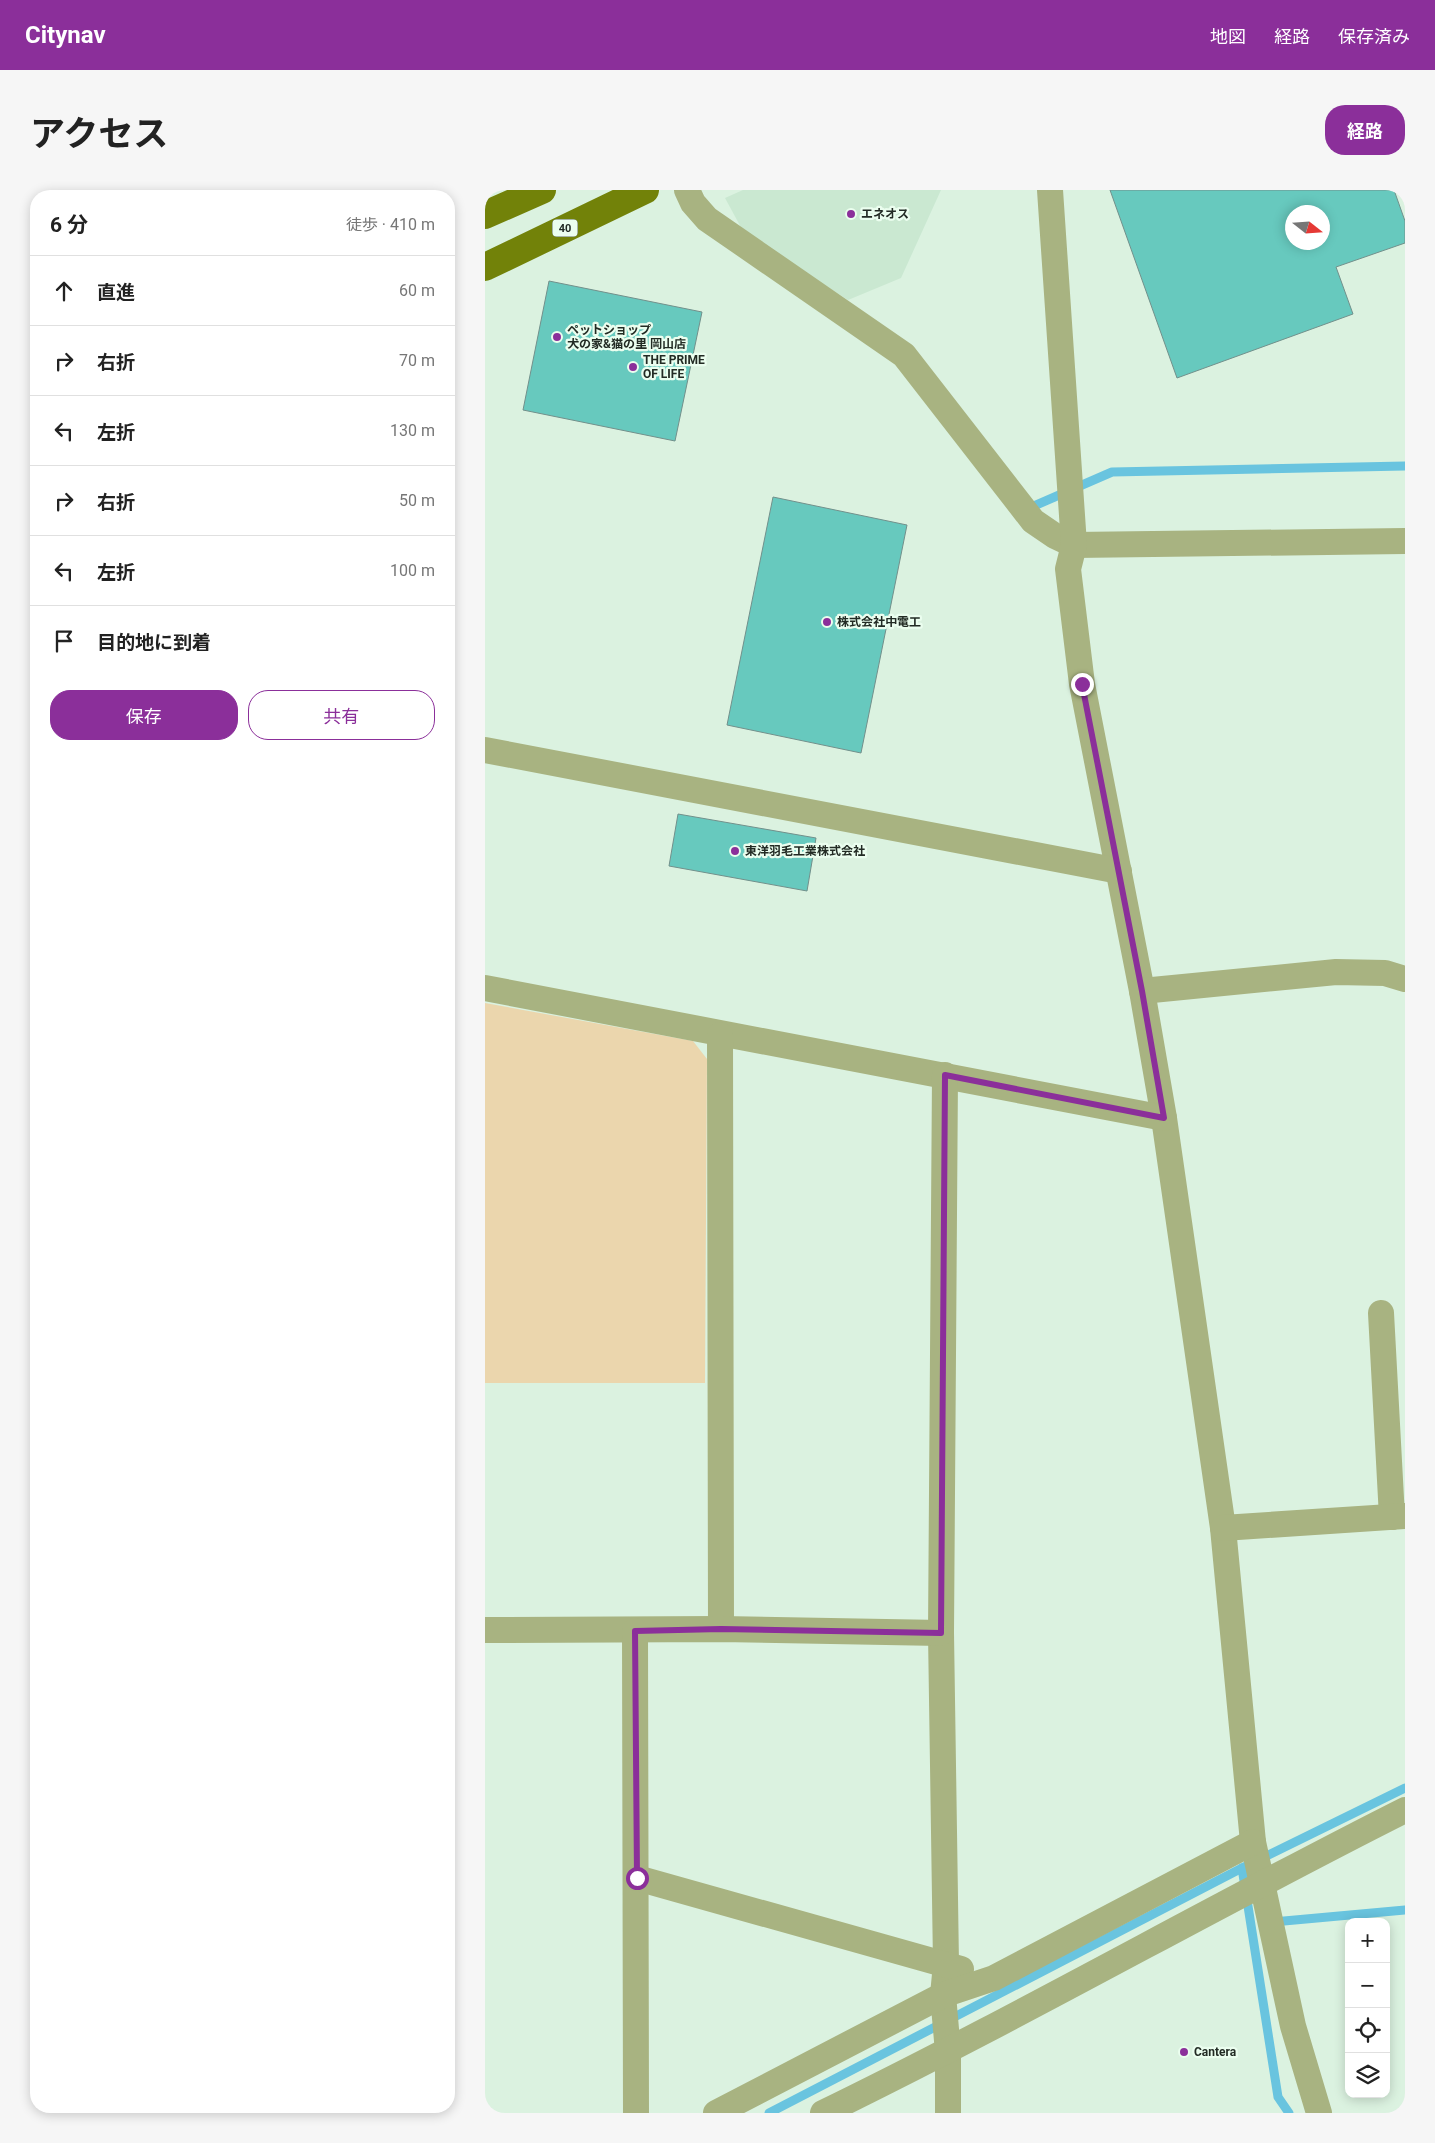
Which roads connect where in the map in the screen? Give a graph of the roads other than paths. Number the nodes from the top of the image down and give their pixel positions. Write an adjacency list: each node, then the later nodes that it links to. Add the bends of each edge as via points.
1 (542, 190): 5 (main road)
2 (645, 190): 6 (main road, 40)
3 (687, 190): 8 (street, via 707,219 904,355 1033,520)
4 (1050, 190): 8 (street)
5 (485, 215)
6 (485, 267)
7 (1405, 542): 8 (street)
8 (1075, 545): 10 (street, via 1068,569 1082,684)
9 (485, 750): 10 (street)
10 (1119, 871): 13 (street)
11 (1405, 979): 13 (street, via 1385,973 1336,972)
12 (485, 988): 14 (street)
13 (1142, 991): 16 (street)
14 (720, 1035): 15 (street); 20 (street)
15 (945, 1075): 16 (street); 23 (street)
16 (1164, 1118): 19 (street)
17 (1381, 1312): 18 (street)
18 (1398, 1517): 19 (street)
19 (1223, 1528): 25 (street)
20 (721, 1629): 22 (street); 23 (street)
21 (485, 1630): 22 (street)
22 (635, 1631): 26 (street)
23 (941, 1633): 27 (street)
24 (1405, 1810): 25 (street)
25 (1253, 1872): 28 (street); 30 (street); 35 (street)
26 (637, 1878): 27 (street); 31 (street)
27 (946, 1964): 28 (street); 29 (street)
28 (993, 1978): 29 (street)
29 (943, 2000): 30 (street); 32 (street)
30 (947, 2043): 33 (street); 34 (street)
31 (636, 2113)
32 (716, 2113)
33 (823, 2113)
34 (948, 2113)
35 (1319, 2113)

